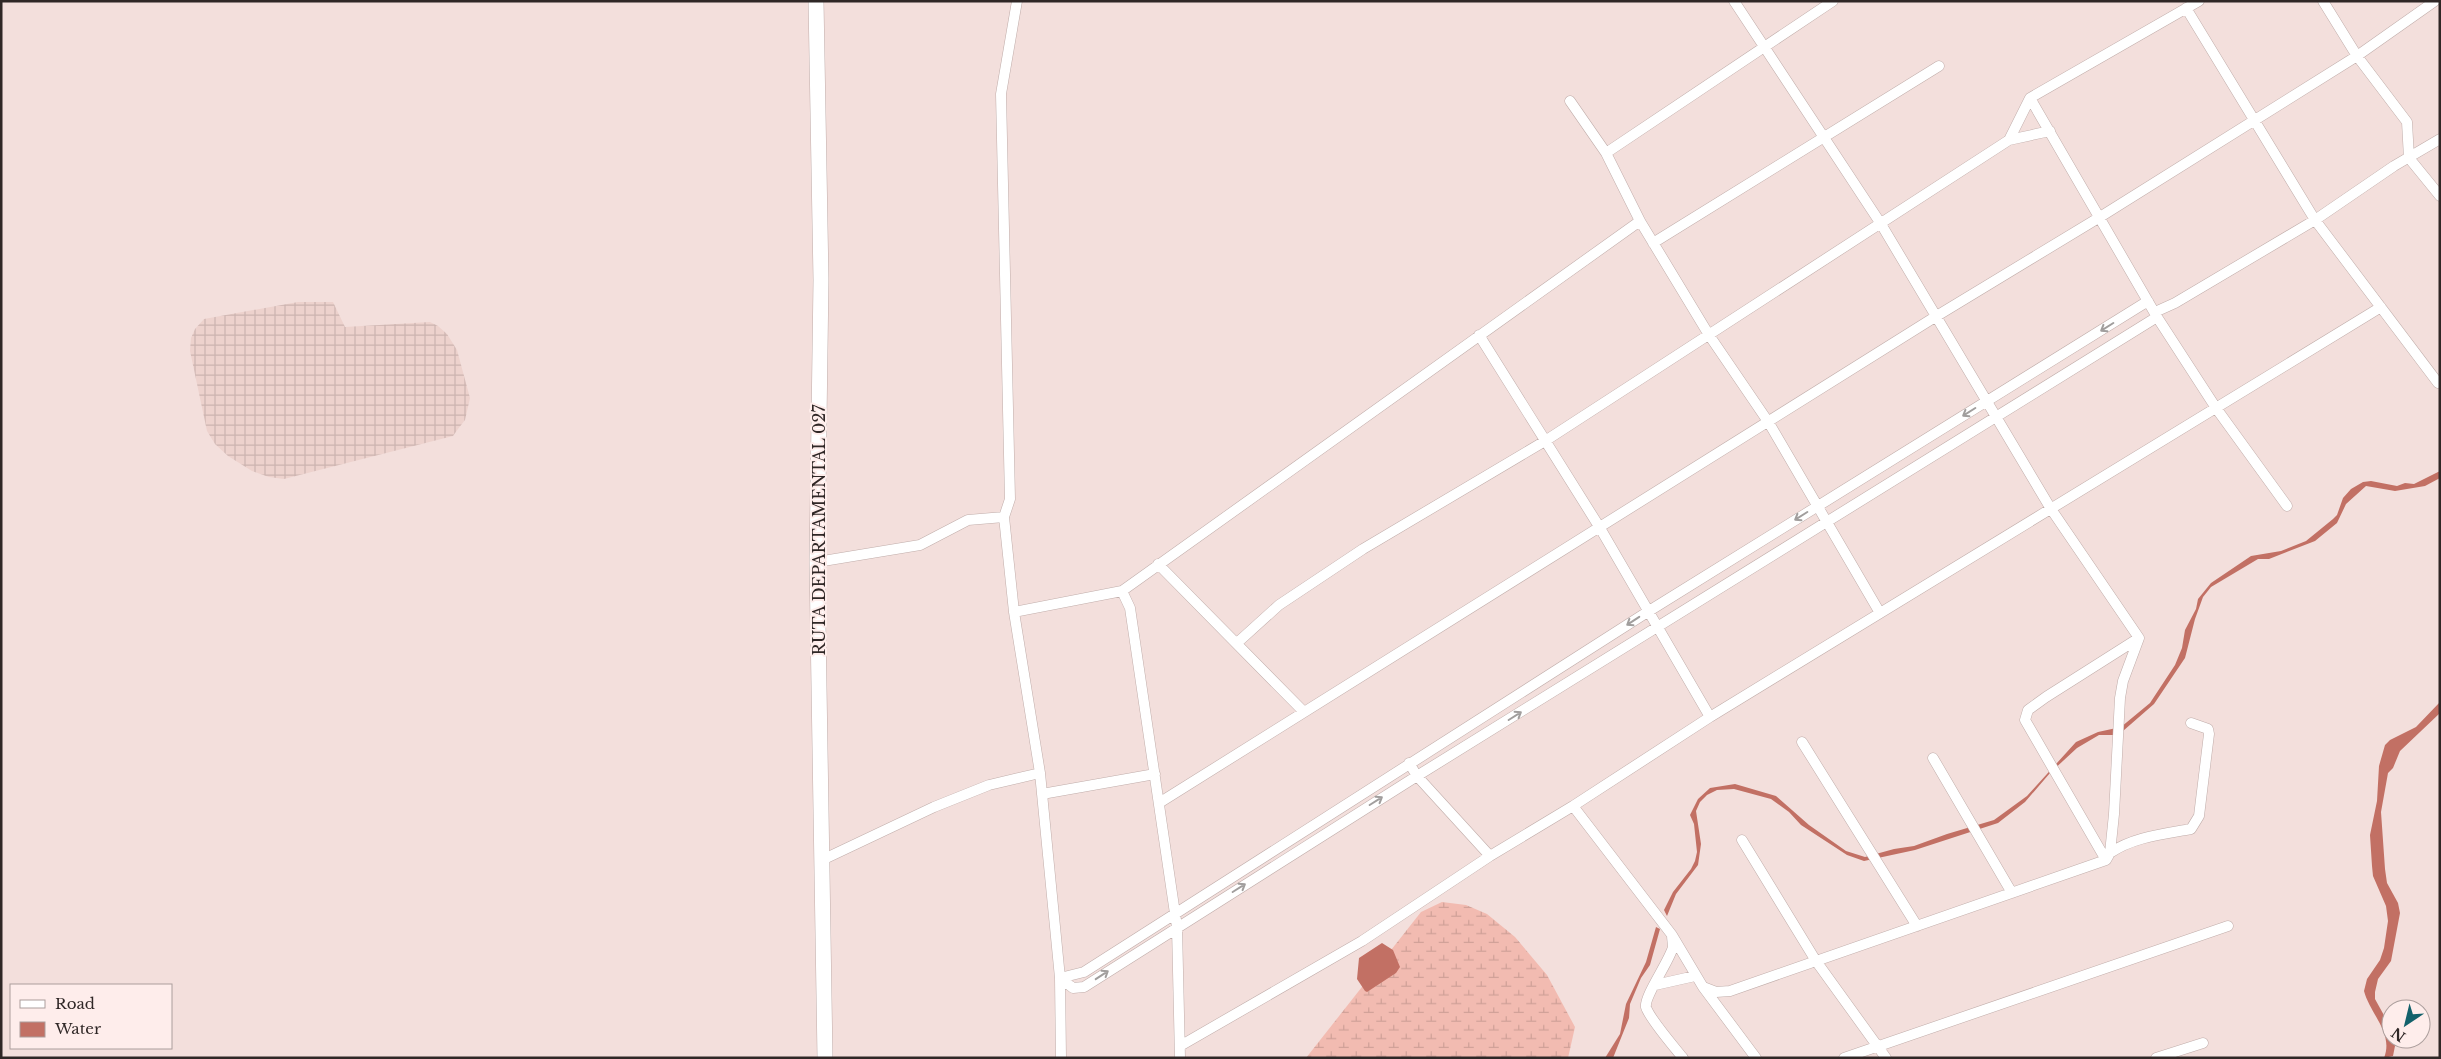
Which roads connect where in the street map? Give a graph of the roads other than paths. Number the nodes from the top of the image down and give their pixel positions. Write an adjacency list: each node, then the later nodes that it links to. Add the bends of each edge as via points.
1 (816, 1): 45 (main road, RUTA DEPARTAMENTAL 027, via 821,280)
2 (1017, 1): 42 (street, via 1001,94 1010,499)
3 (1734, 1): 9 (street)
4 (1833, 1): 9 (street)
5 (2199, 1): 8 (street)
6 (2323, 1): 10 (street)
7 (2435, 1): 10 (street)
8 (2186, 8): 12 (street); 14 (street)
9 (1764, 47): 16 (street); 19 (street)
10 (2357, 56): 14 (street); 20 (street, via 2408,122)
11 (1939, 66): 16 (street)
12 (2030, 98): 15 (street); 18 (street)
13 (1570, 101): 19 (street)
14 (2253, 121): 22 (street); 23 (street)
15 (2050, 131): 18 (street); 22 (street)
16 (1823, 138): 25 (street); 26 (street)
17 (2440, 139): 20 (street)
18 (2009, 140): 25 (street)
19 (1606, 153): 24 (street)
20 (2409, 158): 21 (street); 23 (street)
21 (2440, 196)
22 (2100, 217): 27 (street); 30 (street)
23 (2315, 220): 28 (street); 29 (street)
24 (1640, 221): 26 (street); 31 (street)
25 (1880, 224): 30 (street); 32 (street)
26 (1653, 243): 32 (street)
27 (2148, 301): 29 (street); 34 (street, one-way to 34)
28 (2381, 307): 33 (street); 35 (street)
29 (2156, 314): 35 (street); 36 (street)
30 (1936, 317): 34 (street); 37 (street)
31 (1479, 335): 38 (street); 46 (street)
32 (1708, 335): 37 (street); 38 (street)
33 (2438, 383)
34 (1985, 402): 36 (street); 39 (street, one-way to 39)
35 (2216, 408): 40 (street); 41 (street)
36 (1994, 417): 41 (street); 43 (street)
37 (1769, 423): 39 (street); 44 (street)
38 (1546, 441): 44 (street); 53 (street, via 1363,549 1279,606)
39 (1816, 506): 43 (street); 48 (street, one-way to 48)
40 (2287, 506)
41 (2050, 509): 50 (street); 52 (street)
42 (1004, 517): 45 (street, via 968,520 920,545); 49 (street)
43 (1826, 522): 50 (street); 51 (street)
44 (1600, 528): 48 (street); 54 (street)
45 (817, 562): 69 (main road, RUTA DEPARTAMENTAL 027)
46 (1158, 564): 47 (street); 53 (street)
47 (1122, 591): 49 (street); 61 (street, via 1130,608)
48 (1649, 611): 51 (street); 59 (street, one-way to 59)
49 (1014, 612): 60 (street)
50 (1880, 613): 55 (street)
51 (1658, 628): 55 (street); 62 (street, one-way to 51)
52 (2139, 638): 68 (street, via 2120,698 2114,814); 68 (street, via 2046,697 2028,710 2024,720)
53 (1237, 643): 54 (street)
54 (1304, 712): 64 (street)
55 (1710, 717): 65 (street)
56 (2191, 722): 68 (street, via 2208,729 2209,734 2196,824 2191,829 2120,846)
57 (1802, 742): 72 (street)
58 (1933, 758): 70 (street)
59 (1409, 763): 62 (street); 71 (street)
60 (1040, 773): 63 (street); 69 (street, via 989,785 934,806)
61 (1155, 774): 63 (street); 64 (street)
62 (1417, 776): 67 (street); 74 (street, one-way to 62)
63 (1042, 794): 78 (street)
64 (1159, 804): 71 (street)
65 (1573, 806): 67 (street); 75 (street)
66 (1742, 840): 76 (street)
67 (1490, 856): 82 (street, via 1362,941)
68 (2108, 856): 70 (street)
69 (822, 860): 84 (main road, RUTA DEPARTAMENTAL 027)
70 (2012, 893): 72 (street)
71 (1174, 913): 74 (street); 78 (street, via 1084,972)
72 (1917, 926): 76 (street)
73 (2228, 926): 83 (street)
74 (1177, 927): 78 (street, one-way to 74, via 1072,988 1084,987); 82 (street)
75 (1672, 935): 77 (street); 79 (street, via 1673,947)
76 (1816, 961): 80 (street, via 1730,991 1716,992); 83 (street)
77 (1695, 976): 79 (street); 80 (street)
78 (1060, 978): 85 (street)
79 (1656, 985): 87 (street, via 1648,996 1647,1009)
80 (1703, 987): 88 (street)
81 (2203, 1043): 91 (street)
82 (1180, 1046): 86 (street)
83 (1878, 1046): 89 (street); 90 (street)
84 (825, 1058)
85 (1061, 1058)
86 (1180, 1058)
87 (1683, 1058)
88 (1756, 1058)
89 (1844, 1058)
90 (1886, 1058)
91 (2156, 1058)

